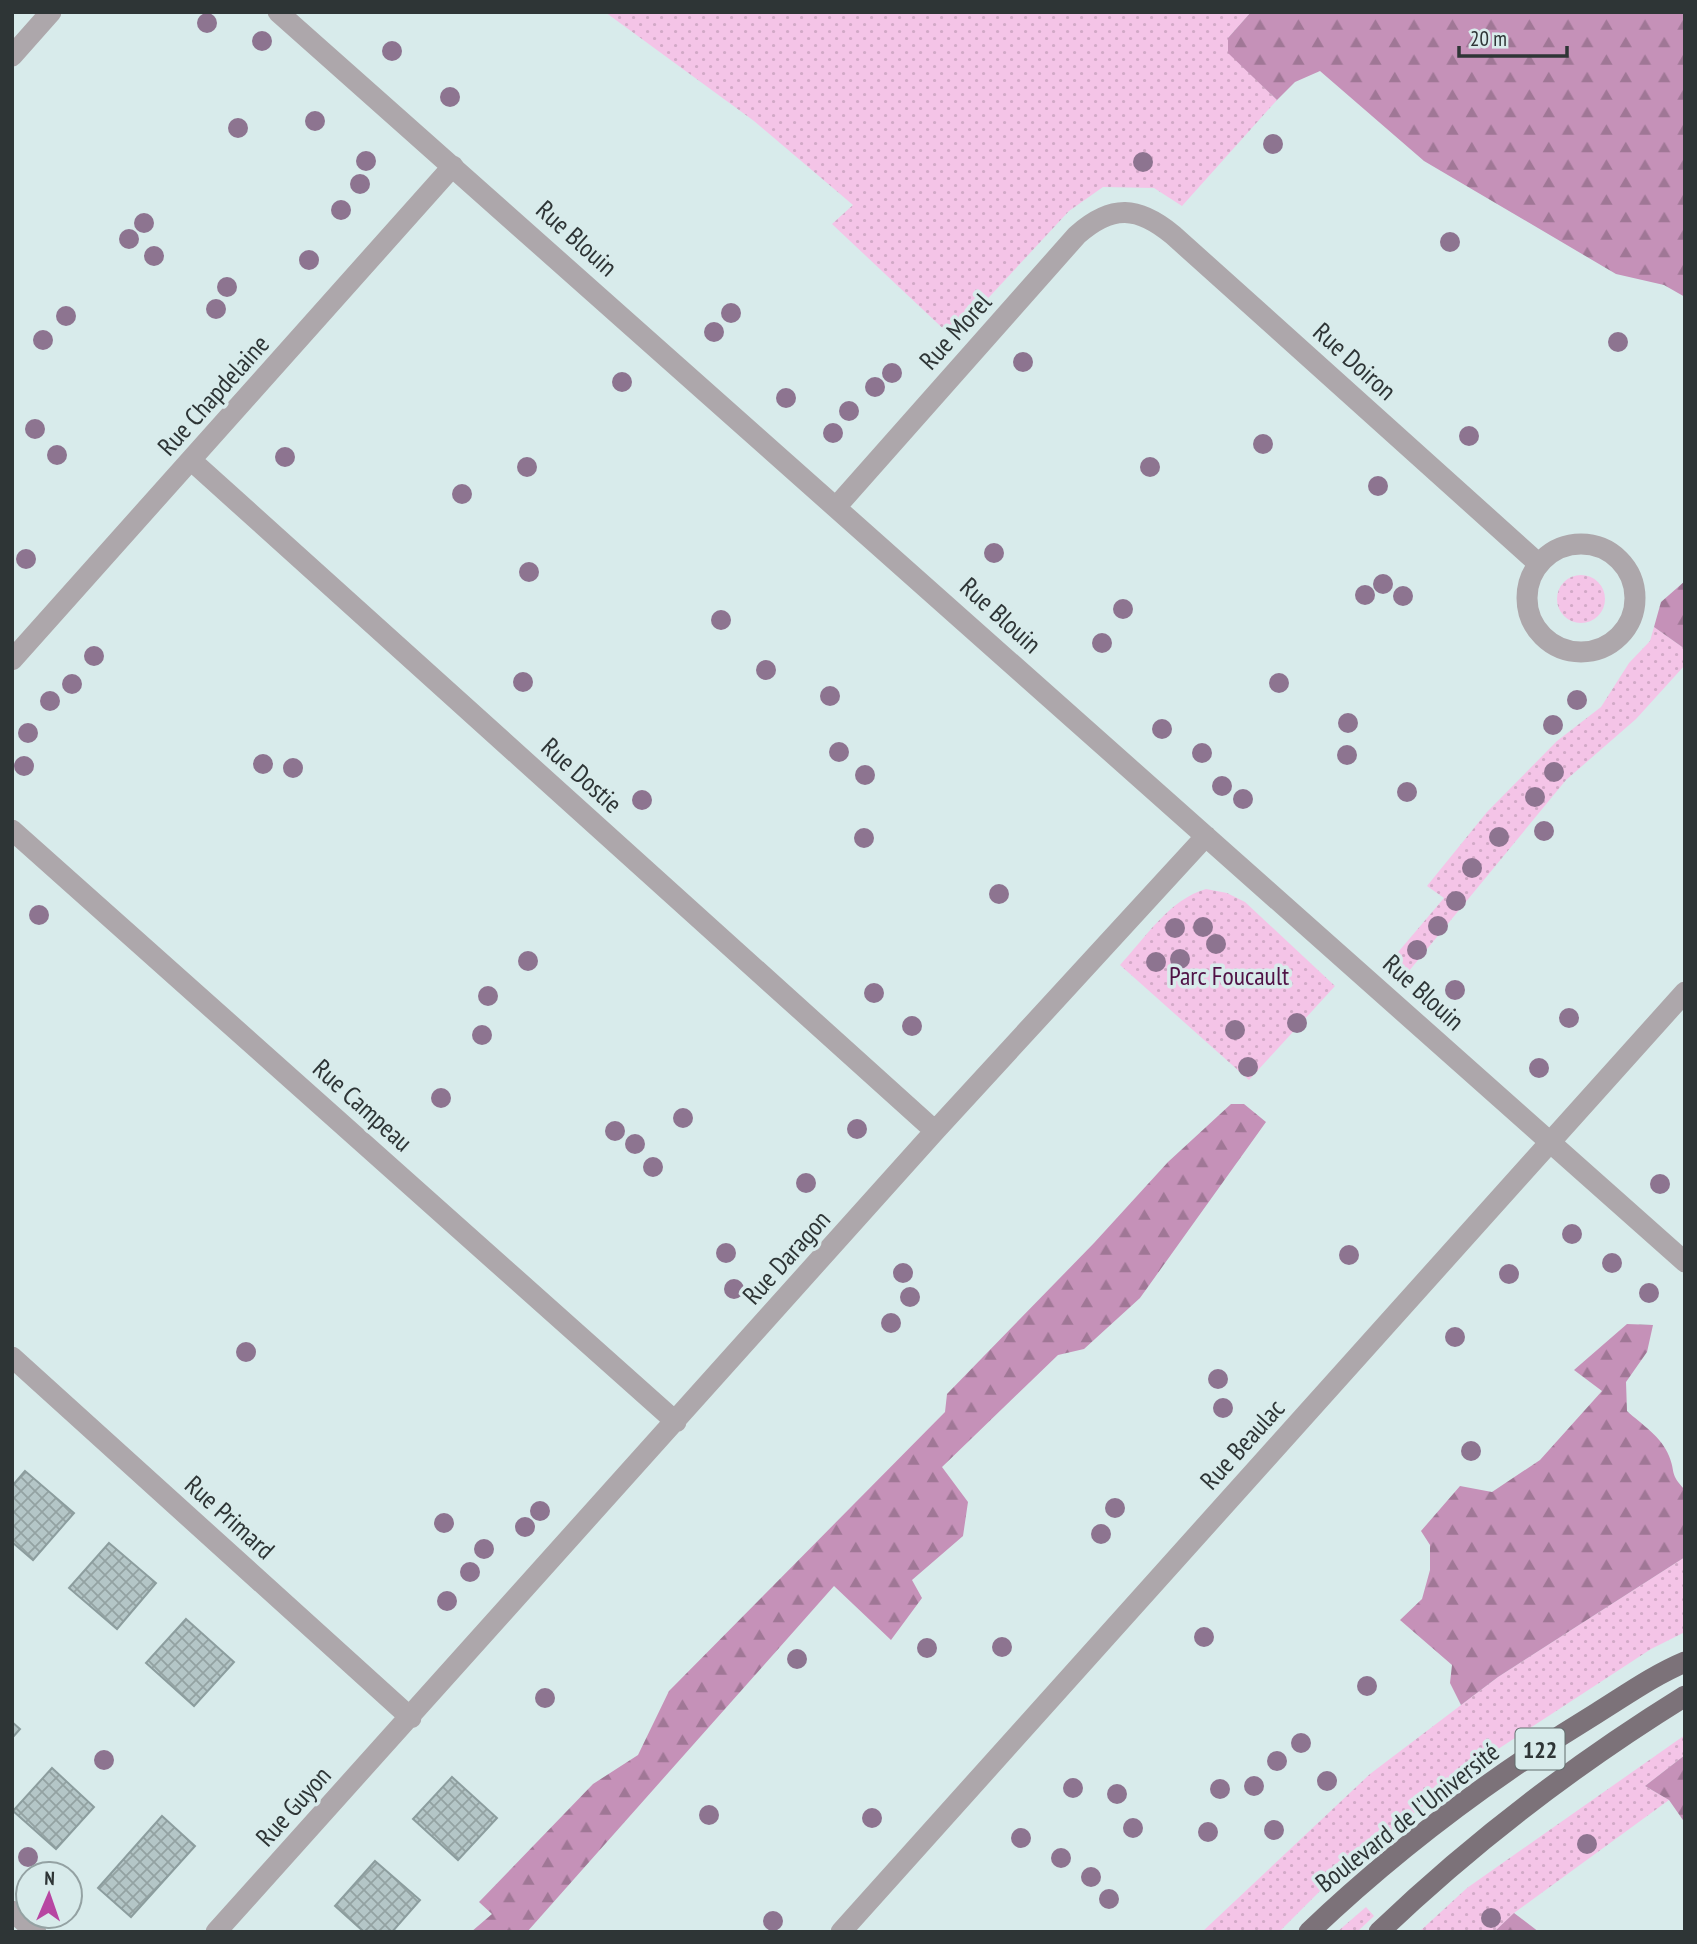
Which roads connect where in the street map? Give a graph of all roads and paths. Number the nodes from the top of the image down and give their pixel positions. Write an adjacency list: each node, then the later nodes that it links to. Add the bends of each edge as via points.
1 (51, 12): 3 (street)
2 (278, 12): 4 (street, Rue Blouin)
3 (12, 56)
4 (453, 166): 6 (street, Rue Chapdelaine); 7 (street, Rue Blouin)
5 (1127, 212): 7 (street, Rue Morel, via 1110,213 1077,235); 8 (street, Rue Doiron, via 1146,216 1173,235)
6 (192, 461): 9 (street, Rue Chapdelaine); 13 (street, Rue Dostie)
7 (837, 506): 11 (street, Rue Blouin)
8 (1539, 564): 8 (street, via 1530,579 1528,612 1546,641 1578,653 1595,651 1623,633 1635,598 1632,579 1622,563 1595,545 1570,545)
9 (12, 660)
10 (12, 830): 17 (street, Rue Campeau)
11 (1206, 836): 13 (street, Rue Daragon); 14 (street, Rue Blouin)
12 (1685, 992): 14 (street, Rue Beaulac)
13 (936, 1131): 17 (street, Rue Daragon)
14 (1551, 1143): 15 (street, Rue Blouin); 24 (street, Rue Beaulac)
15 (1685, 1262)
16 (12, 1357): 20 (street, Rue Primard)
17 (676, 1422): 20 (street, Rue Daragon)
18 (1685, 1662): 25 (main road, Boulevard de l'Université / 122, via 1508,1772 1404,1849)
19 (1685, 1696): 26 (main road, via 1514,1818)
20 (411, 1718): 23 (street, Rue Guyon)
21 (12, 1911): 22 (street)
22 (36, 1932)
23 (216, 1932)
24 (841, 1932)
25 (1309, 1932)
26 (1379, 1932)

